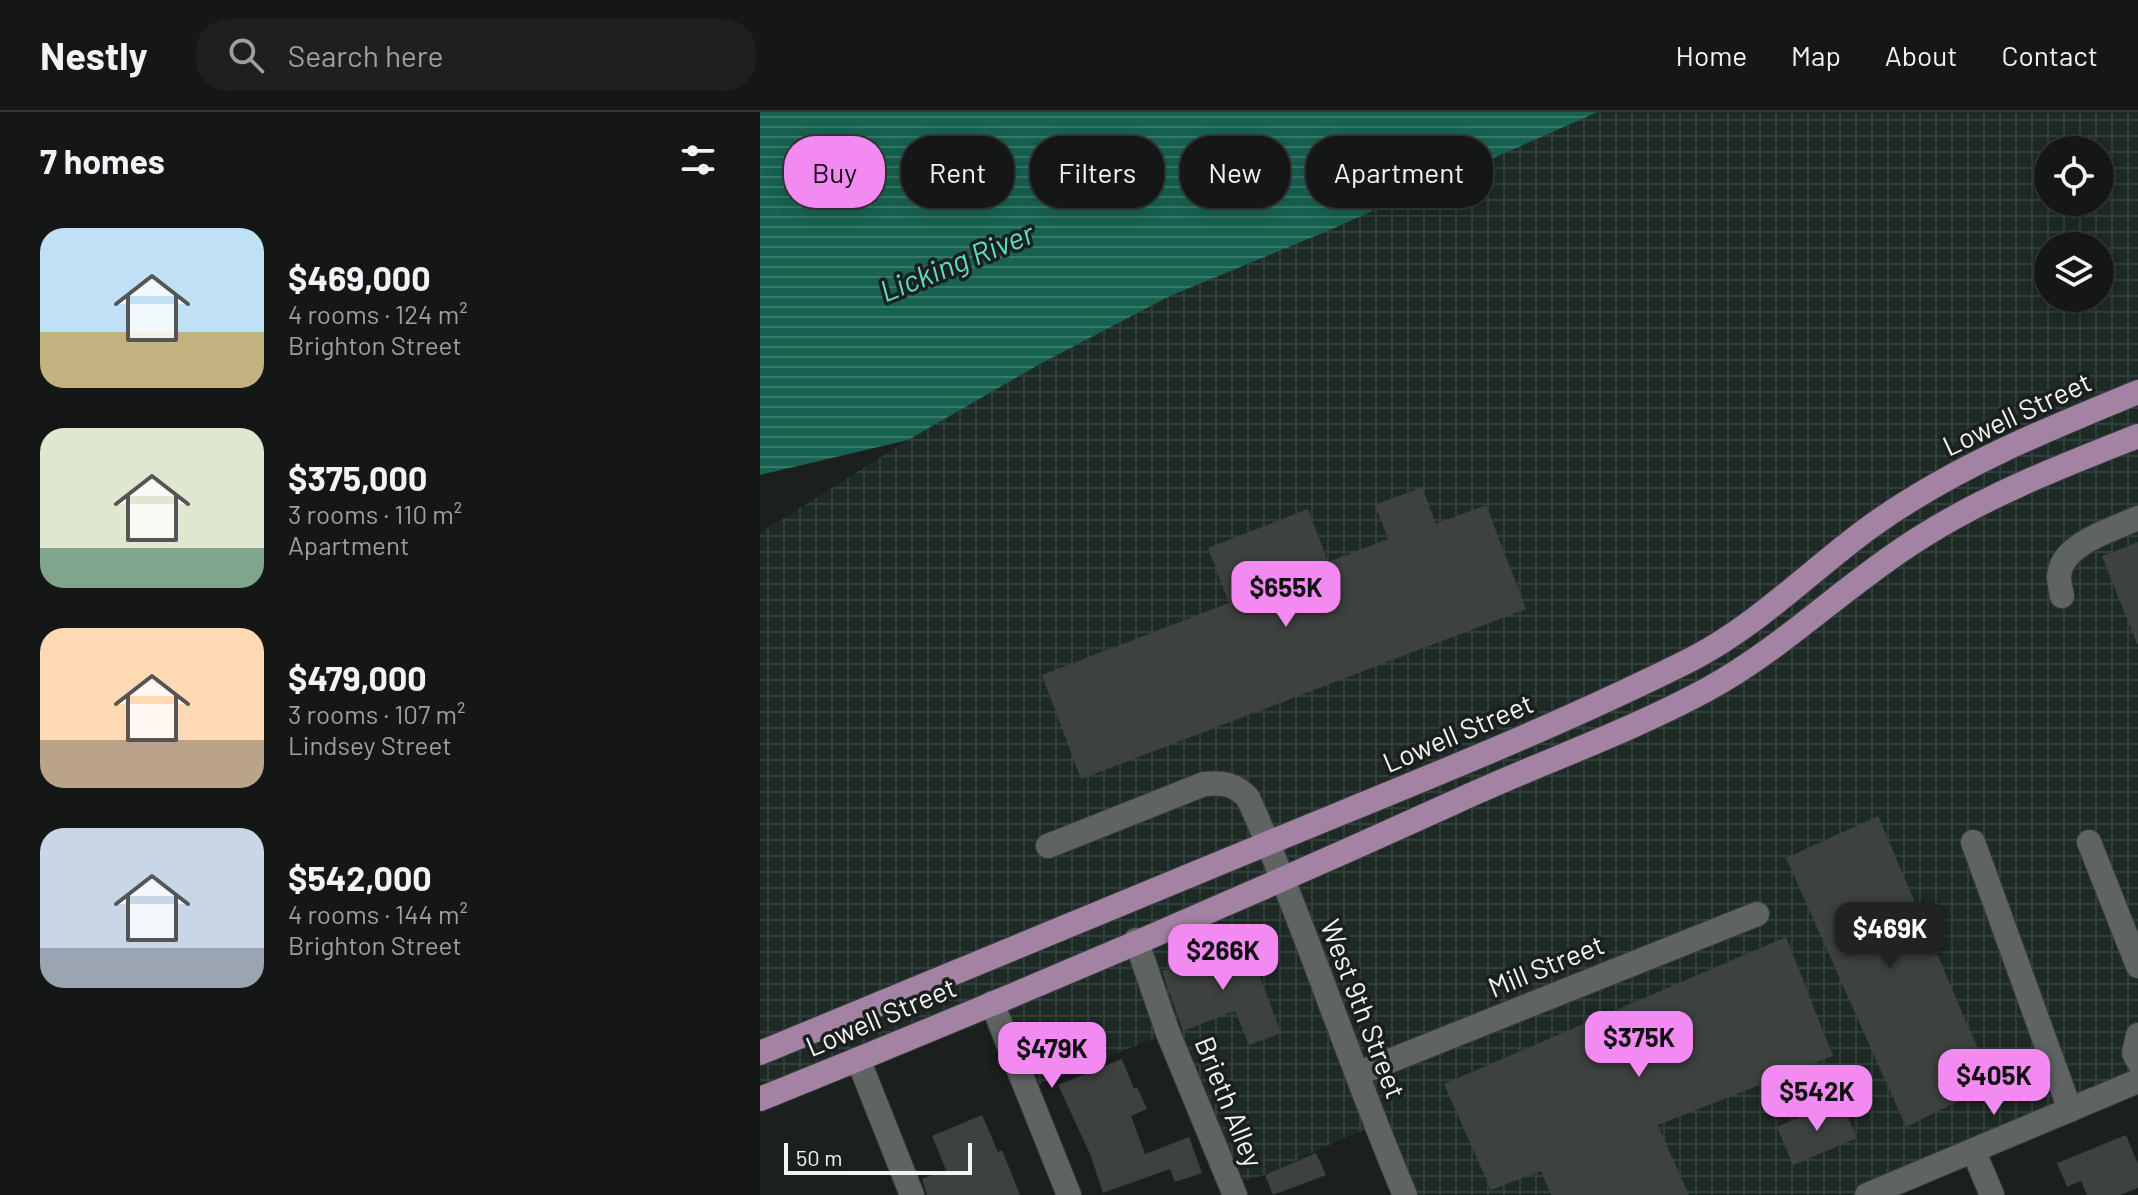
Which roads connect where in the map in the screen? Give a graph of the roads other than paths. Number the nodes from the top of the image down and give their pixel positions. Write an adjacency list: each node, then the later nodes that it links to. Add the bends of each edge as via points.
1 (2138, 392): 7 (main road, Lowell Street, via 2029,437 1915,497 1696,657 1528,736)
2 (2138, 436): 9 (main road, Lowell Street, via 2047,472 1916,540 1711,687)
3 (2138, 518): 4 (street, via 2071,549 2062,561)
4 (2062, 596)
5 (1973, 842): 21 (street)
6 (2089, 842): 12 (street)
7 (1268, 844): 8 (street, West 9th Street, via 1248,798 1221,782 1204,784); 9 (street, West 9th Street); 15 (main road, Lowell Street)
8 (1048, 846)
9 (1283, 880): 11 (main road, Lowell Street); 18 (street, West 9th Street)
10 (1757, 914): 18 (street, Mill Street)
11 (1136, 940): 13 (main road, Lowell Street); 25 (street, Brieth Alley)
12 (2138, 966)
13 (992, 1003): 16 (main road, Lowell Street); 24 (street)
14 (2138, 1035): 17 (street)
15 (760, 1053)
16 (858, 1059): 20 (main road, Lowell Street); 23 (street)
17 (2138, 1061)
18 (1357, 1074): 26 (street, West 9th Street)
19 (2138, 1081): 21 (street)
20 (760, 1099)
21 (2070, 1110): 22 (street)
22 (1974, 1152): 27 (street); 28 (street)
23 (912, 1195)
24 (1069, 1195)
25 (1235, 1195)
26 (1405, 1195)
27 (1867, 1195)
28 (1992, 1195)

